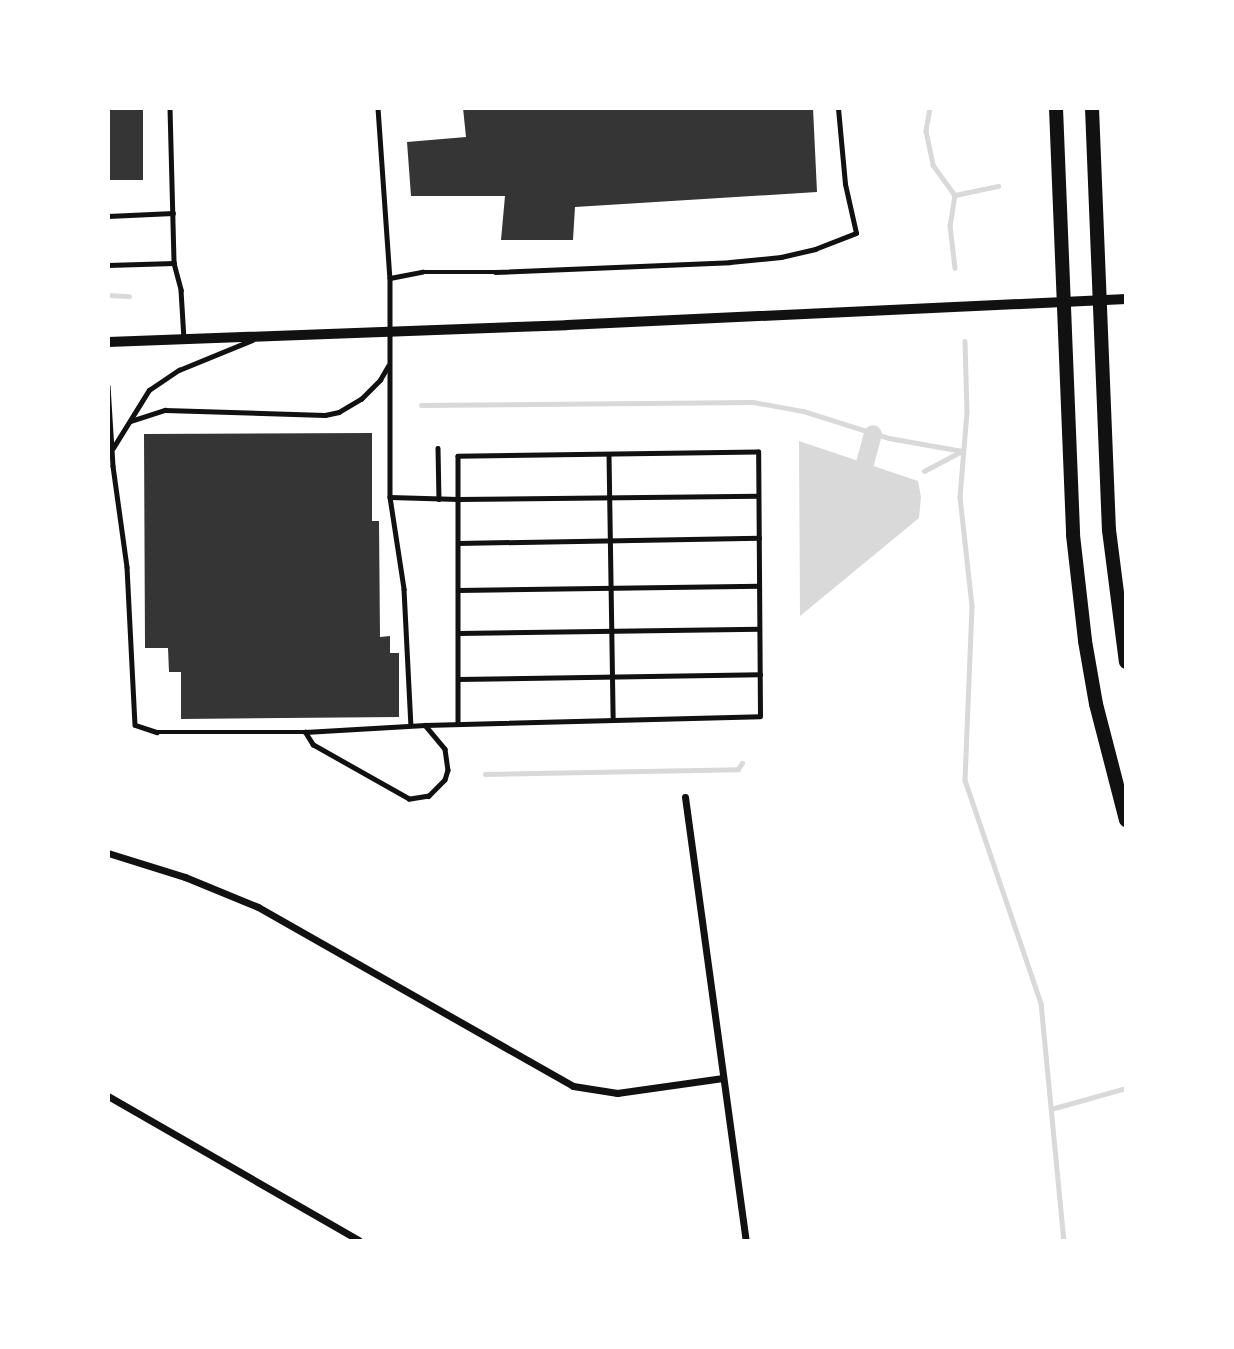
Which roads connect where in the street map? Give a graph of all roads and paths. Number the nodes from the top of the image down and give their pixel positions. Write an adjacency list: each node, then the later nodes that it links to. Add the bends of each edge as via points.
1 (170, 108): 6 (lane)
2 (379, 108): 10 (lane)
3 (838, 108): 10 (lane, via 845,184 856,233 835,241 781,257 730,262 422,272)
4 (1056, 108): 13 (highway)
5 (1092, 108): 12 (highway)
6 (173, 213): 7 (lane); 8 (lane)
7 (108, 216)
8 (174, 263): 9 (lane); 16 (lane)
9 (108, 265)
10 (390, 278): 14 (lane)
11 (1125, 299): 12 (street)
12 (1098, 300): 13 (street); 38 (highway, via 1109,530)
13 (1062, 302): 14 (street); 48 (highway, via 1073,535 1085,641)
14 (389, 332): 15 (street); 18 (lane)
15 (262, 336): 16 (street); 20 (lane, via 163,380 149,390)
16 (184, 340): 17 (street)
17 (108, 342)
18 (388, 365): 20 (lane, via 361,399 339,412 165,410); 25 (lane)
19 (108, 386): 22 (lane)
20 (131, 421): 22 (lane)
21 (438, 448): 27 (lane)
22 (113, 449): 46 (lane, via 127,567 135,724 157,732)
23 (609, 454): 24 (lane, via 758,452); 26 (lane); 28 (lane, via 458,456)
24 (758, 496): 26 (lane); 29 (lane)
25 (390, 497): 27 (lane); 44 (lane, via 405,599)
26 (610, 497): 28 (lane); 30 (lane)
27 (439, 499): 28 (lane)
28 (458, 499): 31 (lane)
29 (759, 538): 30 (lane); 32 (lane)
30 (610, 540): 31 (lane); 33 (lane)
31 (458, 542): 34 (lane)
32 (759, 586): 33 (lane); 35 (lane)
33 (611, 588): 34 (lane); 36 (lane)
34 (458, 590): 37 (lane)
35 (759, 629): 36 (lane); 39 (lane)
36 (612, 631): 37 (lane); 40 (lane)
37 (458, 633): 41 (lane)
38 (1125, 662)
39 (760, 674): 40 (lane); 42 (lane, via 760,716)
40 (612, 678): 41 (lane); 42 (lane)
41 (458, 679): 43 (lane)
42 (613, 720): 43 (lane)
43 (458, 723): 45 (lane)
44 (411, 725): 45 (lane); 46 (lane)
45 (425, 725): 46 (lane, via 440,739 448,770 439,789 419,799 394,793 313,745)
46 (305, 732)
47 (685, 797): 50 (street)
48 (1125, 820)
49 (108, 853): 50 (street, via 185,877 258,907 573,1086 617,1093)
50 (723, 1078): 53 (street)
51 (110, 1101): 52 (street)
52 (358, 1241)
53 (746, 1241)

